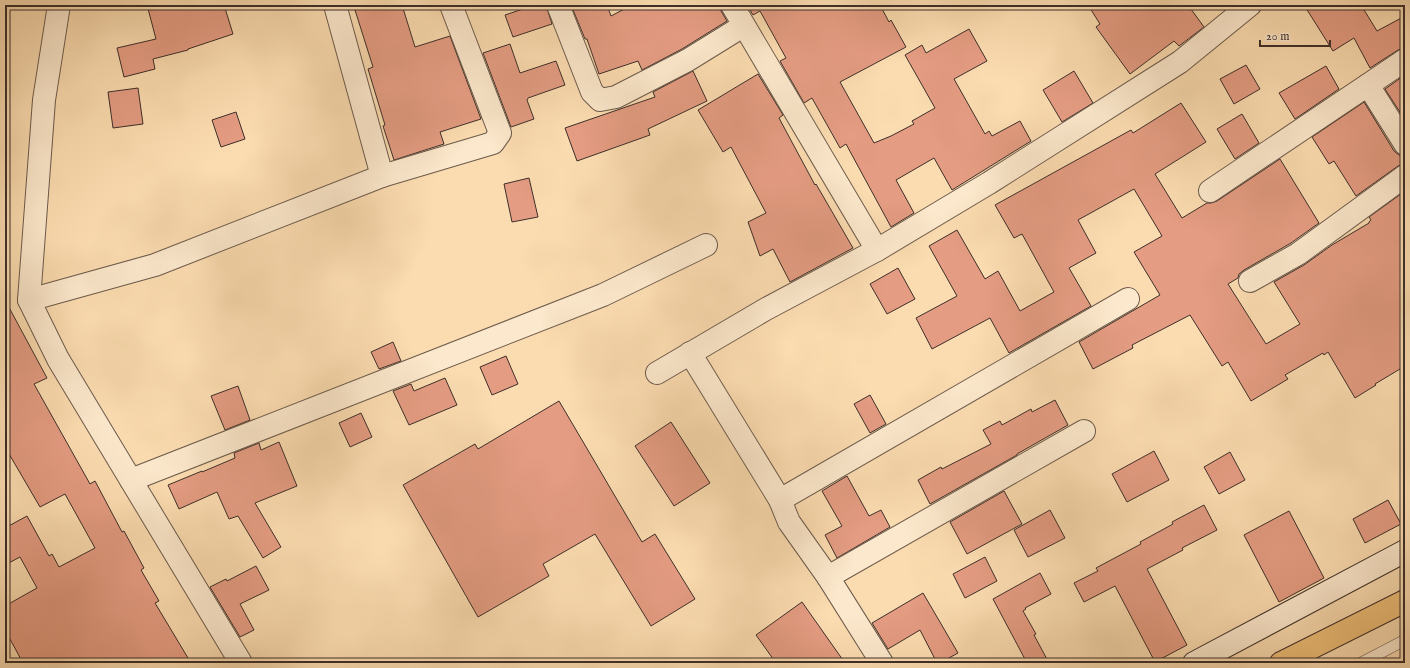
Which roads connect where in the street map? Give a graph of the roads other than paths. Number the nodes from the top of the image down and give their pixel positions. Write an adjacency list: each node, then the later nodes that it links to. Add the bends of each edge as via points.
1 (59, 5): 18 (street, via 44,100)
2 (335, 5): 11 (street)
3 (451, 5): 11 (street, via 500,132 493,142)
4 (558, 5): 7 (street, via 592,92 600,100 629,91 688,60)
5 (732, 5): 7 (street)
6 (1250, 5): 15 (street, via 1180,62 989,184)
7 (743, 26): 15 (street)
8 (1405, 60): 9 (street)
9 (1368, 85): 10 (street); 13 (street)
10 (1405, 144)
11 (382, 176): 18 (street, via 155,265)
12 (1405, 176): 16 (street, via 1298,254)
13 (1210, 191)
14 (706, 245): 22 (street, via 603,296)
15 (877, 250): 19 (street)
16 (1250, 281)
17 (1128, 299): 23 (street)
18 (29, 300): 22 (street, via 58,359)
19 (690, 354): 20 (street); 23 (street)
20 (657, 373)
21 (1084, 432): 25 (street)
22 (131, 480): 28 (street)
23 (780, 500): 25 (street, via 789,522)
24 (1405, 552): 30 (street)
25 (828, 577): 29 (street)
26 (1405, 601): 31 (main road)
27 (1405, 640): 32 (lane)
28 (241, 663)
29 (882, 663)
30 (1194, 663)
31 (1281, 663)
32 (1361, 663)

